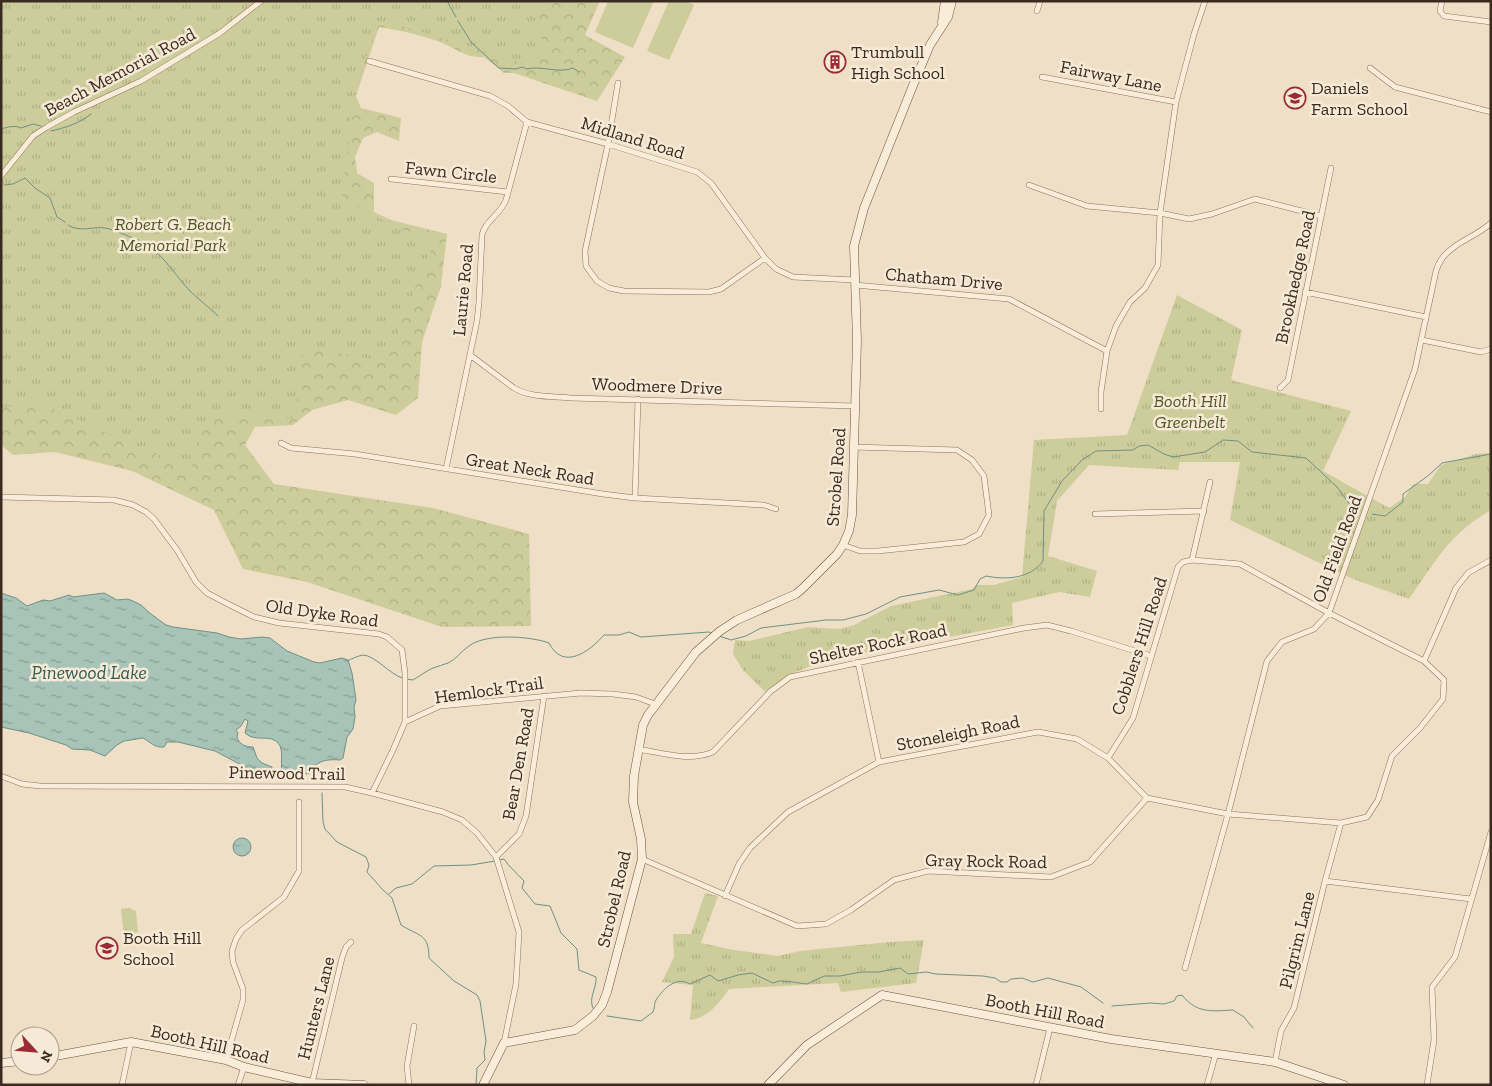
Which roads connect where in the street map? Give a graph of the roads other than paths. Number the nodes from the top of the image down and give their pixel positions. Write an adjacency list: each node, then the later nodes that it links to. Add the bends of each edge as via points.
1 (261, 1): 19 (street, Beach Memorial Road, via 220,33 141,81 74,112 33,136)
2 (945, 1): 9 (street, Strobel Road)
3 (952, 1): 9 (street, Strobel Road)
4 (1040, 1): 7 (street)
5 (1205, 1): 14 (street)
6 (1442, 1): 8 (street, via 1440,10 1444,16)
7 (1038, 12)
8 (1491, 22)
9 (942, 25): 27 (street, Strobel Road, via 930,45 864,208 854,246)
10 (369, 61): 16 (street, Midland Road, via 490,96)
11 (1370, 68): 15 (street, via 1395,87)
12 (1042, 76): 14 (street, Fairway Lane)
13 (618, 83): 17 (street)
14 (1176, 102): 23 (street)
15 (1491, 112)
16 (526, 122): 17 (street, Midland Road); 22 (street, Laurie Road)
17 (608, 144): 26 (street, Midland Road, via 697,172 711,182); 26 (street, via 585,252 586,266 597,281 624,291 709,292 721,289)
18 (1331, 168): 24 (street, Brookhedge Road)
19 (1, 176)
20 (391, 179): 22 (street, Fawn Circle)
21 (1029, 185): 23 (street, via 1087,206)
22 (508, 192): 33 (street, Laurie Road, via 500,212 485,227 482,235 479,302)
23 (1160, 213): 24 (street, via 1189,219 1256,199); 32 (street, via 1158,266 1145,288 1130,302 1116,326)
24 (1321, 216): 28 (street, Brookhedge Road)
25 (1491, 223): 29 (street, Old Field Road, via 1452,248 1441,260)
26 (765, 258): 27 (street, Midland Road, via 776,269 792,277)
27 (855, 282): 32 (street, Chatham Drive, via 1009,299); 36 (street, Strobel Road)
28 (1305, 292): 29 (street); 34 (street, Brookhedge Road, via 1288,380)
29 (1426, 317): 30 (street, Old Field Road)
30 (1422, 340): 31 (street, via 1481,352); 50 (street, Old Field Road, via 1416,369)
31 (1491, 349)
32 (1108, 351): 37 (street)
33 (470, 355): 35 (street, Woodmere Drive, via 522,392 571,398); 40 (street, Laurie Road)
34 (1280, 388)
35 (638, 399): 36 (street, Woodmere Drive); 43 (street)
36 (855, 406): 39 (street, Strobel Road)
37 (1101, 409)
38 (281, 443): 40 (street, Great Neck Road, via 291,448 355,454)
39 (853, 447): 47 (street, Strobel Road, via 852,515 850,531); 47 (street, via 957,450 972,460 984,476 989,515 980,534 964,542 878,551 860,551)
40 (446, 469): 43 (street, Great Neck Road)
41 (1210, 482): 45 (street)
42 (1, 497): 56 (street, Old Dyke Road, via 114,500 133,505 160,526 196,582 207,593 265,621 387,637 402,650)
43 (635, 498): 44 (street, Great Neck Road, via 764,505)
44 (776, 509)
45 (1204, 511): 46 (street); 48 (street)
46 (1095, 514)
47 (843, 546): 55 (street, Strobel Road, via 796,594 737,620 711,638)
48 (1192, 560): 50 (street, via 1240,564); 51 (street, Cobblers Hill Road, via 1178,567)
49 (1491, 560): 52 (street, via 1468,574 1456,588)
50 (1329, 613): 52 (street); 64 (street, Old Field Road, via 1314,629 1282,642 1267,661)
51 (1150, 656): 53 (street, Shelter Rock Road, via 1047,625); 58 (street, Cobblers Hill Road, via 1132,718)
52 (1424, 661): 65 (street, via 1444,680 1443,699 1392,756 1378,800 1366,817)
53 (858, 662): 57 (street, Shelter Rock Road, via 790,677 772,691 713,752 690,758); 59 (street)
54 (544, 696): 55 (street, Hemlock Trail, via 613,694); 56 (street, Hemlock Trail, via 440,706); 68 (street, Bear Den Road, via 526,816 519,834)
55 (655, 704): 57 (street, Strobel Road, via 642,725)
56 (405, 722): 61 (street)
57 (637, 749): 67 (street, Strobel Road, via 633,802)
58 (1108, 758): 59 (street, Stoneleigh Road, via 1077,739 1038,732); 62 (street, Stoneleigh Road)
59 (879, 762): 70 (street, Stoneleigh Road, via 788,812 750,848)
60 (1, 776): 61 (street, Pinewood Trail, via 22,784 40,786 345,787)
61 (372, 793): 68 (street, Pinewood Trail, via 462,820 477,833)
62 (1147, 798): 64 (street); 70 (street, Gray Rock Road, via 1090,862 1051,877 928,871 894,880 826,924 797,926)
63 (299, 802): 80 (street, via 299,871 284,897 242,930 232,951 243,1000)
64 (1228, 814): 65 (street); 73 (street, Old Field Road)
65 (1342, 823): 69 (street, Pilgrim Lane)
66 (1491, 832): 71 (street)
67 (642, 859): 70 (street, Gray Rock Road); 77 (street, Strobel Road, via 602,1005 575,1030)
68 (496, 860): 77 (street, Pinewood Trail, via 519,932 516,984)
69 (1325, 881): 71 (street); 81 (street, Pilgrim Lane, via 1294,1008 1280,1031)
70 (725, 896)
71 (1471, 899): 93 (street, via 1455,957 1432,987 1434,1040)
72 (352, 942): 83 (street, Hunters Lane, via 342,958)
73 (1185, 968)
74 (414, 1026): 87 (street, via 407,1066)
75 (1050, 1028): 78 (street, Booth Hill Road); 89 (street, Booth Hill Road, via 882,995 807,1045); 90 (street)
76 (131, 1042): 79 (street, Booth Hill Road); 80 (street, Booth Hill Road); 84 (street)
77 (504, 1043): 88 (street, Pinewood Trail)
78 (1216, 1053): 81 (street, Booth Hill Road); 91 (street)
79 (60, 1055)
80 (226, 1060): 82 (street, Booth Hill Road)
81 (1275, 1062): 92 (street, Booth Hill Road)
82 (244, 1067): 83 (street, Booth Hill Road); 85 (street)
83 (312, 1083): 86 (street, Booth Hill Road)
84 (122, 1085)
85 (238, 1085)
86 (364, 1085)
87 (409, 1085)
88 (483, 1085)
89 (768, 1085)
90 (1036, 1085)
91 (1207, 1085)
92 (1344, 1085)
93 (1427, 1085)

